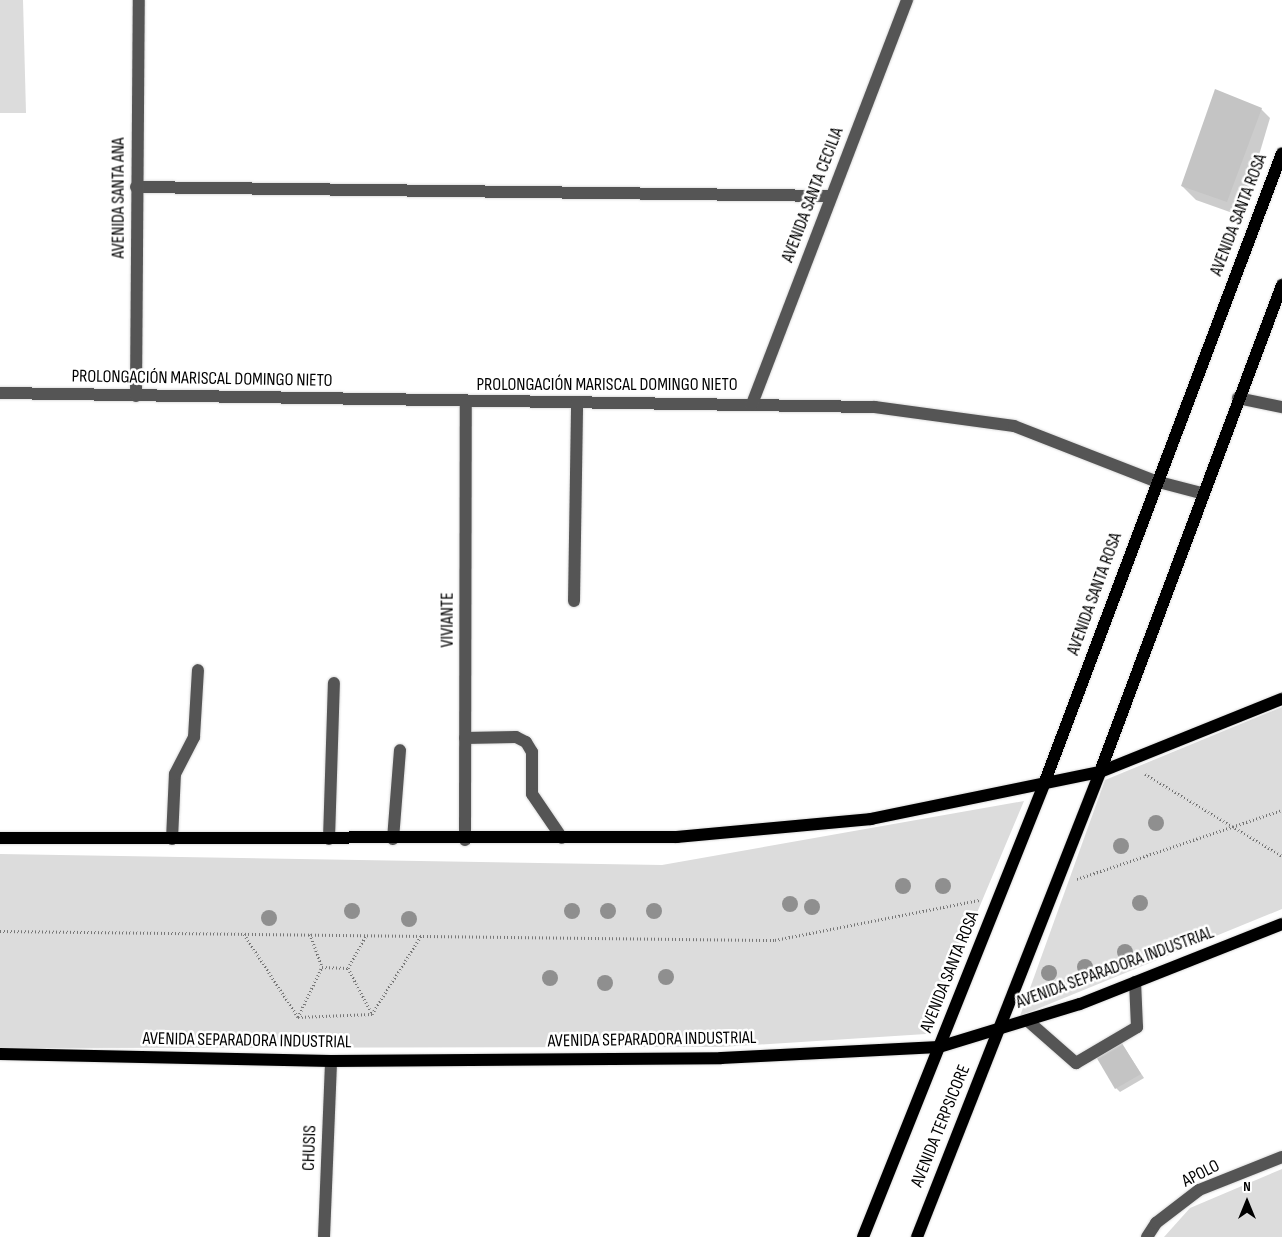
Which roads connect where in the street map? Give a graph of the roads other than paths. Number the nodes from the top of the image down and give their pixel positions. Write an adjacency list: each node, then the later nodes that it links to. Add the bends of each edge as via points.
1 (139, 0): 4 (street, AVENIDA SANTA ANA)
2 (907, 0): 5 (street, AVENIDA SANTA CECILIA)
3 (1282, 153): 14 (main road, AVENIDA SANTA ROSA)
4 (136, 187): 5 (street); 8 (street, AVENIDA SANTA ANA)
5 (831, 196): 12 (street, AVENIDA SANTA CECILIA)
6 (1282, 285): 9 (main road)
7 (0, 393): 8 (street, PROLONGACIÓN MARISCAL DOMINGO NIETO)
8 (136, 396): 10 (street, PROLONGACIÓN MARISCAL DOMINGO NIETO)
9 (1238, 398): 13 (street); 15 (main road)
10 (466, 401): 11 (street, PROLONGACIÓN MARISCAL DOMINGO NIETO); 20 (street, VIVIANTE)
11 (577, 402): 12 (street, PROLONGACIÓN MARISCAL DOMINGO NIETO); 16 (street)
12 (752, 404): 14 (street, PROLONGACIÓN MARISCAL DOMINGO NIETO, via 874,407 1014,426)
13 (1282, 408)
14 (1155, 481): 15 (street, PROLONGACIÓN MARISCAL DOMINGO NIETO); 23 (main road, AVENIDA SANTA ROSA)
15 (1201, 493): 22 (main road)
16 (574, 601)
17 (198, 670): 26 (street, via 194,737 175,774)
18 (334, 684): 27 (street)
19 (1282, 699): 22 (main road)
20 (465, 738): 25 (street, via 516,737 526,742 532,752 532,794); 29 (street, VIVIANTE)
21 (400, 750): 28 (street)
22 (1100, 772): 23 (main road); 33 (main road)
23 (1044, 784): 25 (main road, via 871,819 677,837); 34 (main road, AVENIDA SANTA ROSA)
24 (0, 838): 26 (main road)
25 (562, 838): 29 (main road)
26 (172, 839): 27 (main road)
27 (329, 839): 28 (main road)
28 (393, 839): 29 (main road)
29 (465, 840)
30 (1282, 924): 31 (main road, AVENIDA SEPARADORA INDUSTRIAL)
31 (1135, 982): 32 (main road, AVENIDA SEPARADORA INDUSTRIAL); 32 (street, via 1137,1027 1076,1063)
32 (1028, 1020): 33 (main road, AVENIDA SEPARADORA INDUSTRIAL)
33 (999, 1029): 34 (main road, AVENIDA SEPARADORA INDUSTRIAL); 40 (main road, AVENIDA TERPSICORE)
34 (940, 1047): 36 (main road, AVENIDA SEPARADORA INDUSTRIAL, via 721,1058); 39 (main road, AVENIDA TERPSICORE)
35 (0, 1054): 36 (main road, AVENIDA SEPARADORA INDUSTRIAL)
36 (331, 1061): 38 (street, CHUSIS)
37 (1282, 1157): 41 (street, APOLO, via 1199,1190 1156,1223)
38 (324, 1237)
39 (863, 1237)
40 (917, 1237)
41 (1146, 1237)

